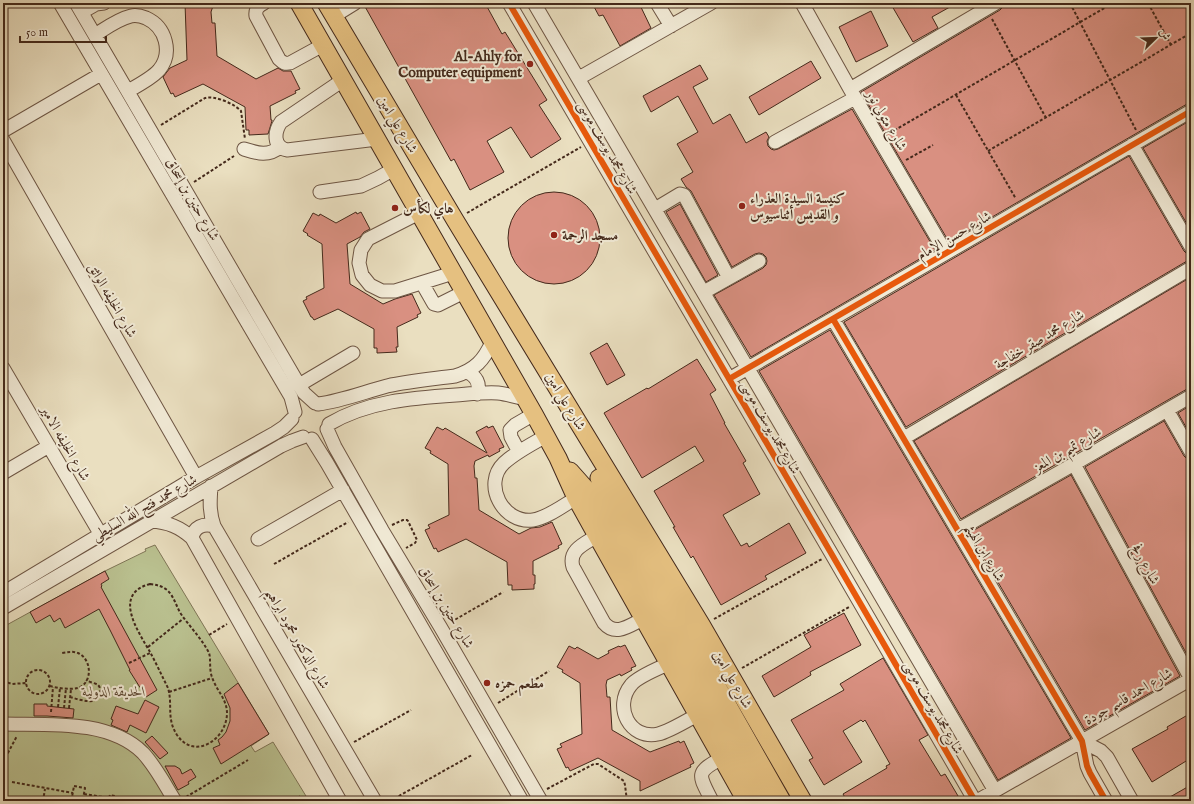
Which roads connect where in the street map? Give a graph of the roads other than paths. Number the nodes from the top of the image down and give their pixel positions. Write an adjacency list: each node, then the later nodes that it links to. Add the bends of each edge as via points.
1 (60, 3): 18 (street, شارع حنين بن إسحاق)
2 (105, 3): 3 (street); 13 (street)
3 (113, 3)
4 (264, 3): 17 (street, via 256,9 256,16 282,62 290,63)
5 (299, 3): 17 (main road, شارع علي امين)
6 (355, 3): 14 (street)
7 (509, 3): 50 (street, شارع محمد يوسف موسى)
8 (534, 3): 19 (street, شارع محمد يوسف موسى)
9 (657, 3): 15 (street)
10 (711, 3): 15 (street)
11 (802, 3): 22 (street, شارع متولي نور)
12 (991, 6): 22 (street)
13 (79, 8): 16 (street, شارع حنين بن إسحاق)
14 (330, 9): 55 (main road, شارع علي امين)
15 (671, 26): 19 (street)
16 (95, 35): 21 (street, شارع حنين بن إسحاق); 21 (street, via 132,16 150,20 163,34 166,53 163,63 158,71)
17 (323, 45): 20 (main road, شارع علي امين)
18 (101, 74): 24 (street); 59 (street, شارع حنين بن إسحاق, via 291,397)
19 (579, 78): 33 (street, شارع محمد يوسف موسى)
20 (343, 80): 25 (main road, شارع علي امين); 29 (street, via 280,122 276,130 276,141)
21 (128, 91): 51 (street, شارع حنين بن إسحاق)
22 (853, 93): 27 (street); 36 (street, شارع متولي نور)
23 (1191, 111): 28 (street, شارع حسن الإمام)
24 (3, 131)
25 (377, 139): 29 (street, via 287,150); 31 (main road, شارع علي امين)
26 (3, 140): 70 (street, شارع الخليفه الواثق)
27 (775, 142)
28 (1136, 143): 35 (street); 36 (street, شارع حسن الإمام)
29 (280, 147): 30 (street, via 264,154)
30 (244, 149)
31 (394, 169): 32 (street, via 361,186); 34 (main road, شارع علي امين)
32 (320, 192)
33 (655, 209): 40 (street, via 680,194 684,195); 43 (street, شارع محمد يوسف موسى)
34 (418, 213): 39 (main road, شارع علي امين); 41 (street, via 368,239 361,250 359,262 362,275 370,285 382,291 395,291)
35 (1191, 247)
36 (946, 253): 44 (street, شارع حسن الإمام)
37 (759, 261): 40 (street)
38 (1191, 268): 63 (street, شارع محمد صقر خفاجة)
39 (453, 273): 41 (street); 42 (main road, شارع علي امين)
40 (729, 278): 43 (street)
41 (422, 283): 42 (street, via 436,305)
42 (464, 292): 45 (main road, شارع علي امين)
43 (704, 292): 48 (street, شارع محمد يوسف موسى)
44 (833, 319): 48 (street, شارع حسن الإمام); 63 (street, شارع ابن الهيثم)
45 (492, 342): 49 (street, via 478,364); 54 (main road, شارع علي امين)
46 (353, 353): 51 (street)
47 (3, 368): 64 (street, شارع الخليفه الامير)
48 (748, 368): 50 (street, شارع حسن الإمام); 90 (street, شارع محمد يوسف موسى)
49 (466, 372): 52 (street, via 476,379 479,386); 56 (street, via 456,376 387,386 343,399)
50 (729, 379): 100 (street, شارع محمد يوسف موسى)
51 (299, 385): 56 (street, شارع حنين بن إسحاق)
52 (477, 394): 54 (street, via 497,393); 60 (street, via 410,398 391,402 352,413)
53 (1191, 396): 57 (street, شارع تميم بن المعز)
54 (525, 399): 58 (main road, شارع علي امين)
55 (565, 400): 93 (main road, via 578,438 592,465); 99 (main road, شارع علي امين, via 702,626)
56 (317, 403): 59 (street, via 303,404); 60 (street, via 327,412)
57 (1167, 410): 66 (street); 68 (street, شارع تميم بن المعز)
58 (534, 414): 61 (main road, شارع علي امين); 65 (street, via 510,430 511,438)
59 (293, 415): 62 (street, via 293,426 297,433); 70 (street, شارع محمد فتح الله السليطي, via 284,427 275,433)
60 (328, 426): 62 (street, via 324,434 318,438); 91 (street, شارع حنين بن إسحاق, via 338,451 395,553)
61 (546, 436): 65 (street); 67 (main road, شارع علي امين)
62 (307, 438): 71 (street, شارع محمد فتح الله السليطي, via 286,443); 72 (street, via 324,457)
63 (904, 438): 76 (street, شارع ابن الهيثم)
64 (49, 446): 69 (street); 77 (street, شارع الخليفه الامير)
65 (519, 452): 73 (street, via 503,463 497,475 495,488 498,502 507,512 519,519 532,520 545,516)
66 (1191, 452)
67 (558, 458): 73 (main road, شارع علي امين); 93 (main road, via 600,508)
68 (1074, 464): 76 (street, شارع تميم بن المعز); 85 (street, شارع رفح)
69 (3, 473)
70 (196, 477): 77 (street, شارع محمد فتح الله السليطي)
71 (211, 486): 74 (street, شارع محمد فتح الله السليطي); 75 (street, شارع الدكتور محمود ابراهيم, via 210,511)
72 (343, 490): 80 (street); 96 (street)
73 (576, 498): 78 (main road, شارع علي امين)
74 (151, 521): 79 (street, via 174,525); 82 (street, شارع محمد فتح الله السليطي)
75 (214, 526): 79 (street, via 199,526); 95 (street, شارع الدكتور محمود ابراهيم)
76 (958, 530): 88 (street, شارع ابن الهيثم)
77 (101, 534): 81 (street, شارع محمد فتح الله السليطي)
78 (597, 536): 83 (main road, شارع علي امين); 83 (street, via 575,552 572,561 604,624 612,630 618,630)
79 (192, 538): 94 (street)
80 (258, 539)
81 (3, 593)
82 (3, 608)
83 (643, 619): 84 (main road, شارع علي امين)
84 (668, 664): 86 (main road, شارع علي امين); 86 (street, via 632,683 625,694 623,706 626,718 634,728 646,734 658,734)
85 (1191, 679): 88 (street, شارع احمد قاسم جودة)
86 (697, 715): 89 (main road, شارع علي امين)
87 (3, 724): 92 (street, via 96,729 126,740 148,759)
88 (1082, 741): 90 (street, شارع احمد قاسم جودة); 101 (street, شارع ابن الهيثم, via 1087,766); 102 (street, via 1107,757)
89 (722, 758): 97 (street, via 709,765 702,774 701,779); 98 (main road, شارع علي امين)
90 (995, 791): 100 (street, شارع احمد قاسم جودة)
91 (539, 797)
92 (180, 799)
93 (775, 799)
94 (340, 801)
95 (376, 801)
96 (522, 801)
97 (712, 801)
98 (746, 801)
99 (803, 801)
100 (976, 801)
101 (1106, 801)
102 (1132, 801)

